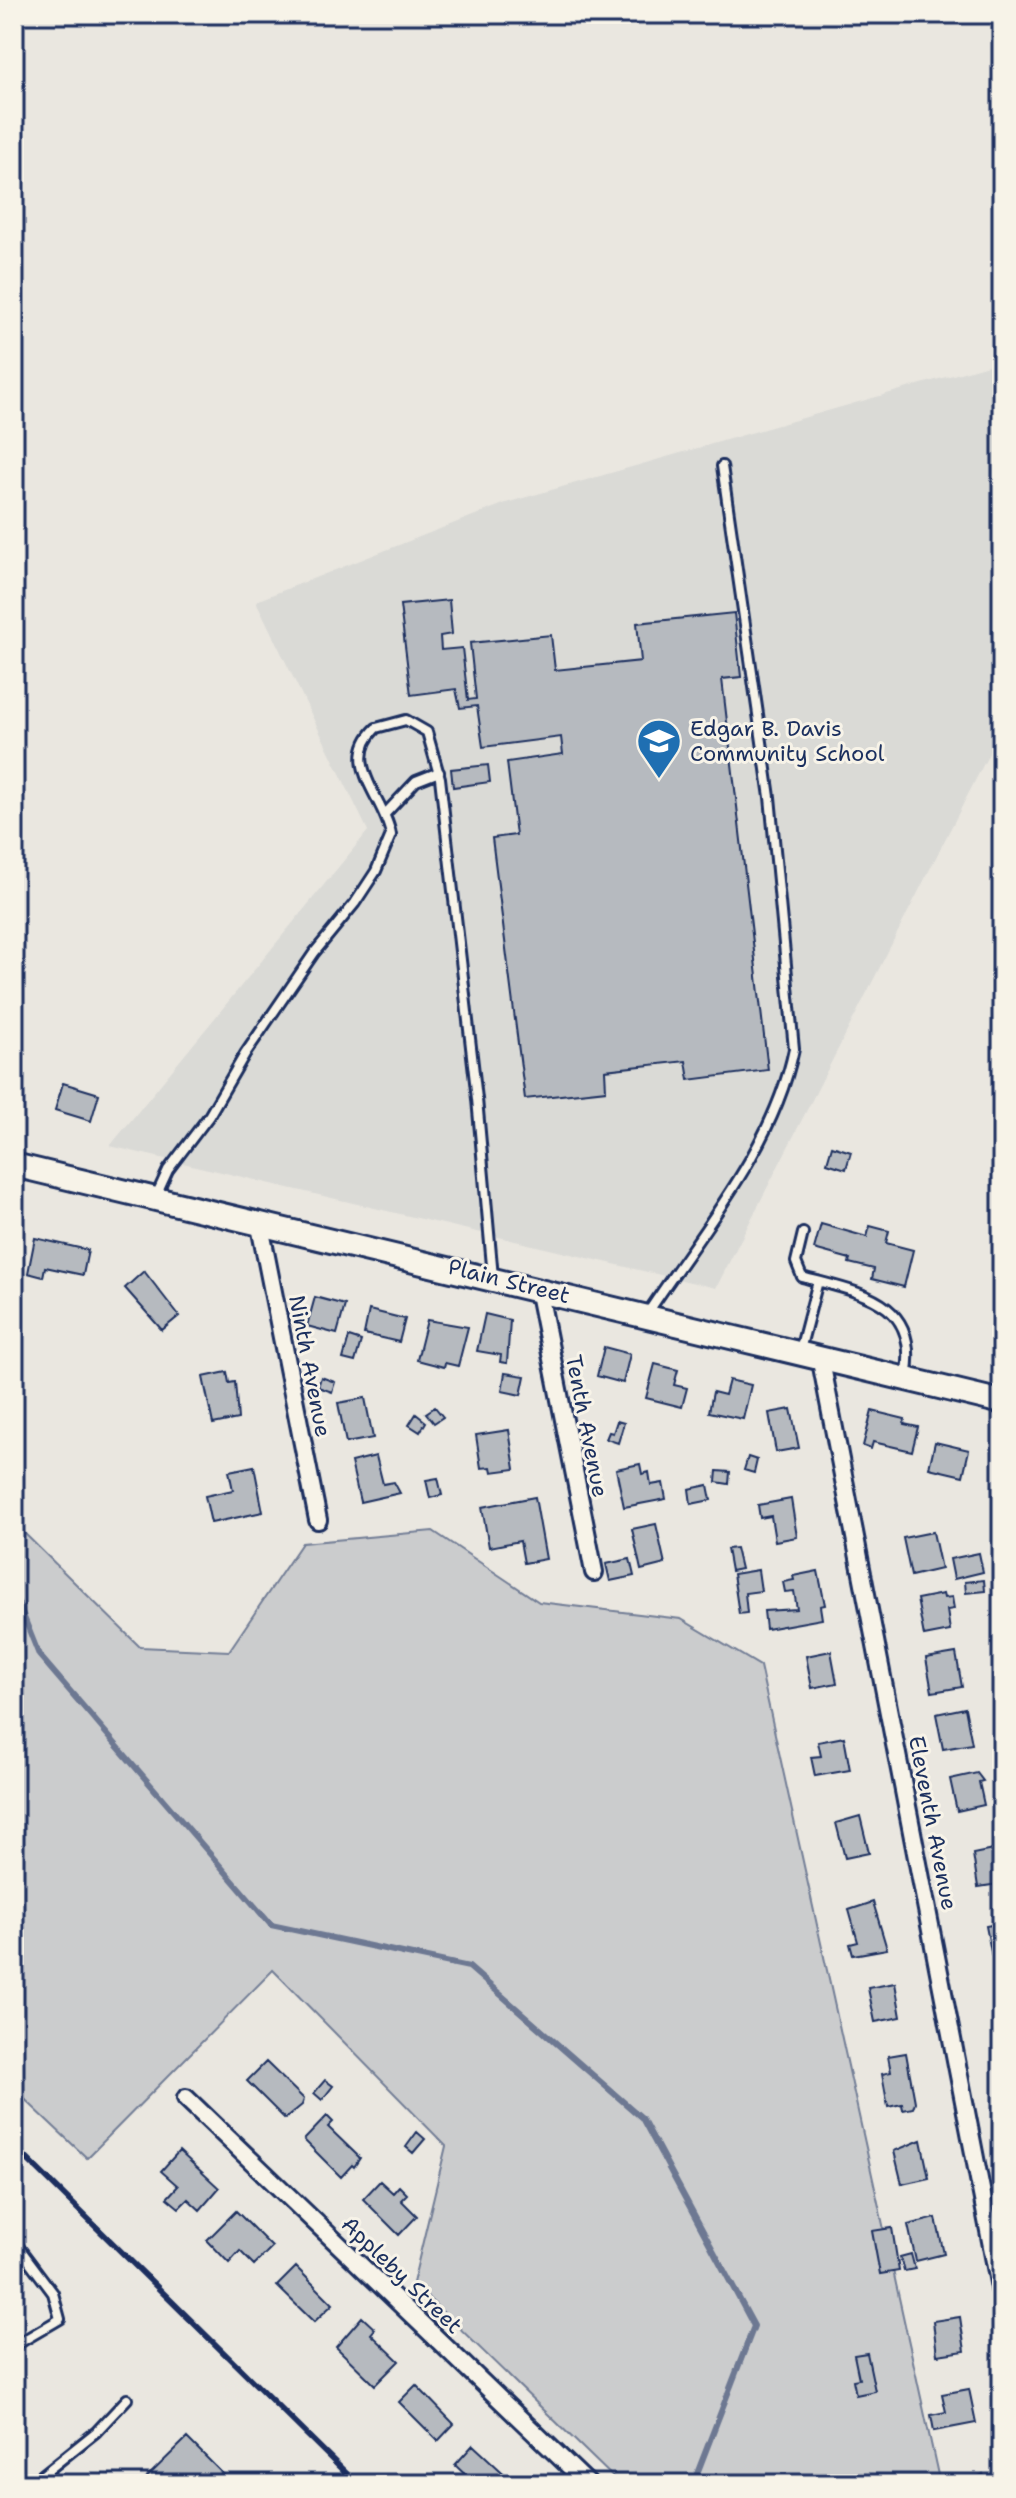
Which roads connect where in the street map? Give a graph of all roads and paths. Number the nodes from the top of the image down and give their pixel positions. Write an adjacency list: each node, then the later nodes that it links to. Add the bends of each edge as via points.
1 (722, 466): 11 (lane, via 770,797 794,1049 786,1088 750,1157)
2 (439, 772): 3 (lane, via 416,781); 3 (lane, via 432,741 421,727 396,720 376,728 362,757 370,788); 8 (lane)
3 (385, 814): 5 (lane, via 390,841 355,903 245,1054)
4 (14, 1165): 5 (main road, Plain Street)
5 (156, 1196): 6 (main road, Plain Street)
6 (259, 1221): 8 (main road, Plain Street); 15 (street, Ninth Avenue)
7 (803, 1233): 9 (lane, via 797,1269 802,1277)
8 (493, 1277): 10 (main road, Plain Street)
9 (818, 1281): 12 (lane); 13 (lane, via 876,1298 895,1315 907,1344)
10 (538, 1288): 11 (main road, Plain Street); 16 (street, Tenth Avenue)
11 (646, 1314): 12 (main road, Plain Street)
12 (810, 1354): 13 (main road, Plain Street); 19 (street, Eleventh Avenue)
13 (905, 1379): 14 (main road, Plain Street)
14 (1002, 1402)
15 (318, 1520)
16 (594, 1572)
17 (186, 2098): 23 (street, Appleby Street)
18 (14, 2241): 20 (lane, via 53,2293 60,2319)
19 (1002, 2298)
20 (14, 2346)
21 (127, 2399): 22 (lane, via 96,2432)
22 (31, 2484)
23 (588, 2484)

